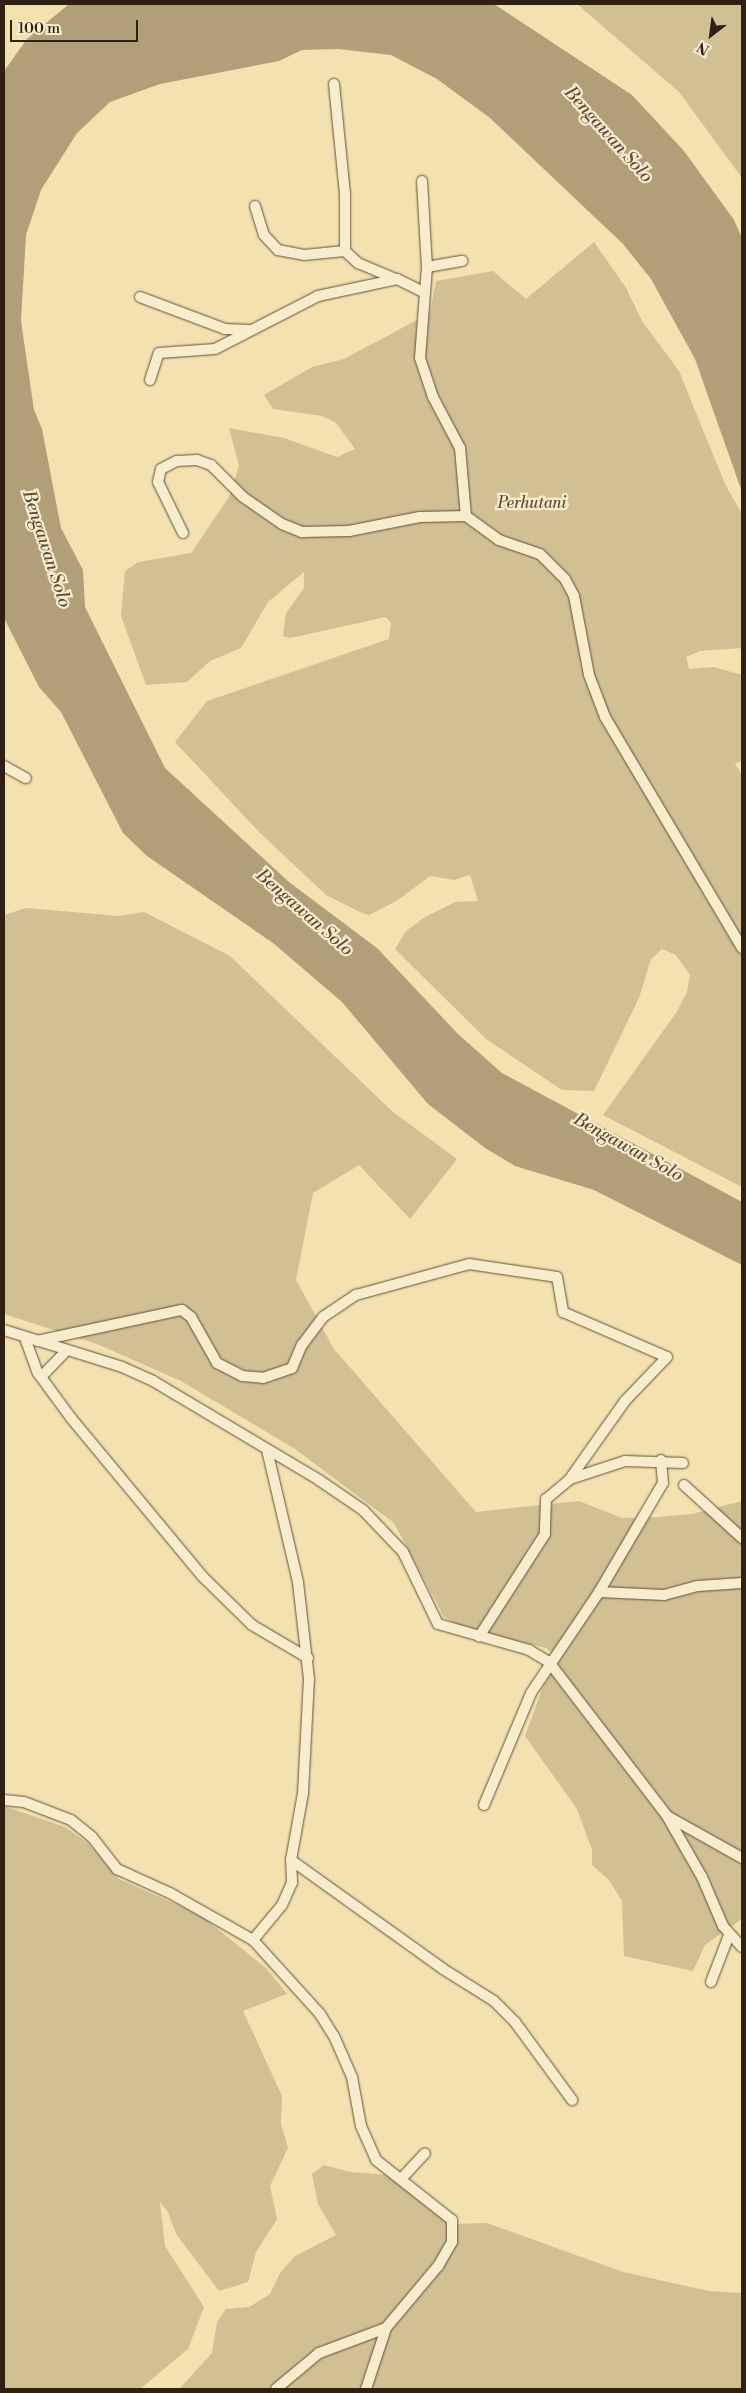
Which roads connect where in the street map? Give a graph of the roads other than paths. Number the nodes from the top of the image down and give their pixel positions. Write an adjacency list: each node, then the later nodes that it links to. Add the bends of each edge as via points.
1 (334, 84): 4 (street, via 345,194)
2 (422, 181): 6 (street)
3 (255, 206): 4 (street, via 264,235 278,250 304,255)
4 (346, 251): 7 (street, via 358,263)
5 (462, 261): 6 (street)
6 (427, 266): 8 (street)
7 (397, 279): 8 (street); 10 (street, via 318,296)
8 (424, 292): 12 (street, via 420,358 433,397 460,448)
9 (140, 297): 10 (street, via 230,330)
10 (264, 327): 11 (street, via 208,352 159,353)
11 (150, 380)
12 (466, 516): 13 (street, via 420,517 349,532 302,532 282,524 243,497 211,465 187,460 164,466 158,482); 16 (street, via 486,534 540,554 565,579 574,596 589,675 604,717)
13 (183, 532)
14 (4, 766): 15 (street)
15 (26, 778)
16 (742, 948)
17 (6, 1333): 18 (street)
18 (25, 1338): 19 (street); 21 (street)
19 (37, 1341): 20 (street); 25 (street, via 182,1310 192,1317 217,1363 232,1372 263,1378 292,1368 302,1345 323,1317 356,1295 469,1264 555,1276 563,1312 667,1357 625,1401)
20 (67, 1350): 21 (street); 22 (street, via 153,1381)
21 (41, 1377): 31 (street, via 105,1462 202,1576 252,1625)
22 (267, 1450): 30 (street, via 363,1510 403,1552 438,1624); 31 (street, via 298,1582)
23 (661, 1460): 24 (street); 25 (street, via 611,1463); 29 (street, via 662,1486)
24 (683, 1463)
25 (569, 1480): 30 (street, via 546,1499 545,1534)
26 (684, 1485): 27 (street)
27 (742, 1538)
28 (742, 1583): 29 (street, via 698,1586 664,1595)
29 (599, 1592): 32 (street)
30 (479, 1637): 32 (street, via 529,1650)
31 (308, 1658): 37 (street, via 303,1793)
32 (549, 1662): 34 (street, via 527,1701 507,1758); 35 (street)
33 (4, 1800): 39 (street, via 24,1802 71,1820 92,1837 117,1870 170,1893)
34 (484, 1805)
35 (667, 1816): 36 (street); 38 (street)
36 (742, 1858)
37 (291, 1860): 39 (street, via 292,1884 286,1898); 42 (street, via 443,1970 494,2001 515,2022)
38 (729, 1935): 40 (street); 41 (street)
39 (253, 1940): 44 (street, via 320,2014 334,2036 352,2077 368,2146 376,2160)
40 (742, 1947)
41 (711, 1982)
42 (572, 2100)
43 (424, 2153): 44 (street)
44 (401, 2179): 45 (street, via 452,2220 454,2229 452,2242 438,2266)
45 (386, 2328): 46 (street, via 319,2353); 47 (street)
46 (278, 2388)
47 (366, 2389)

